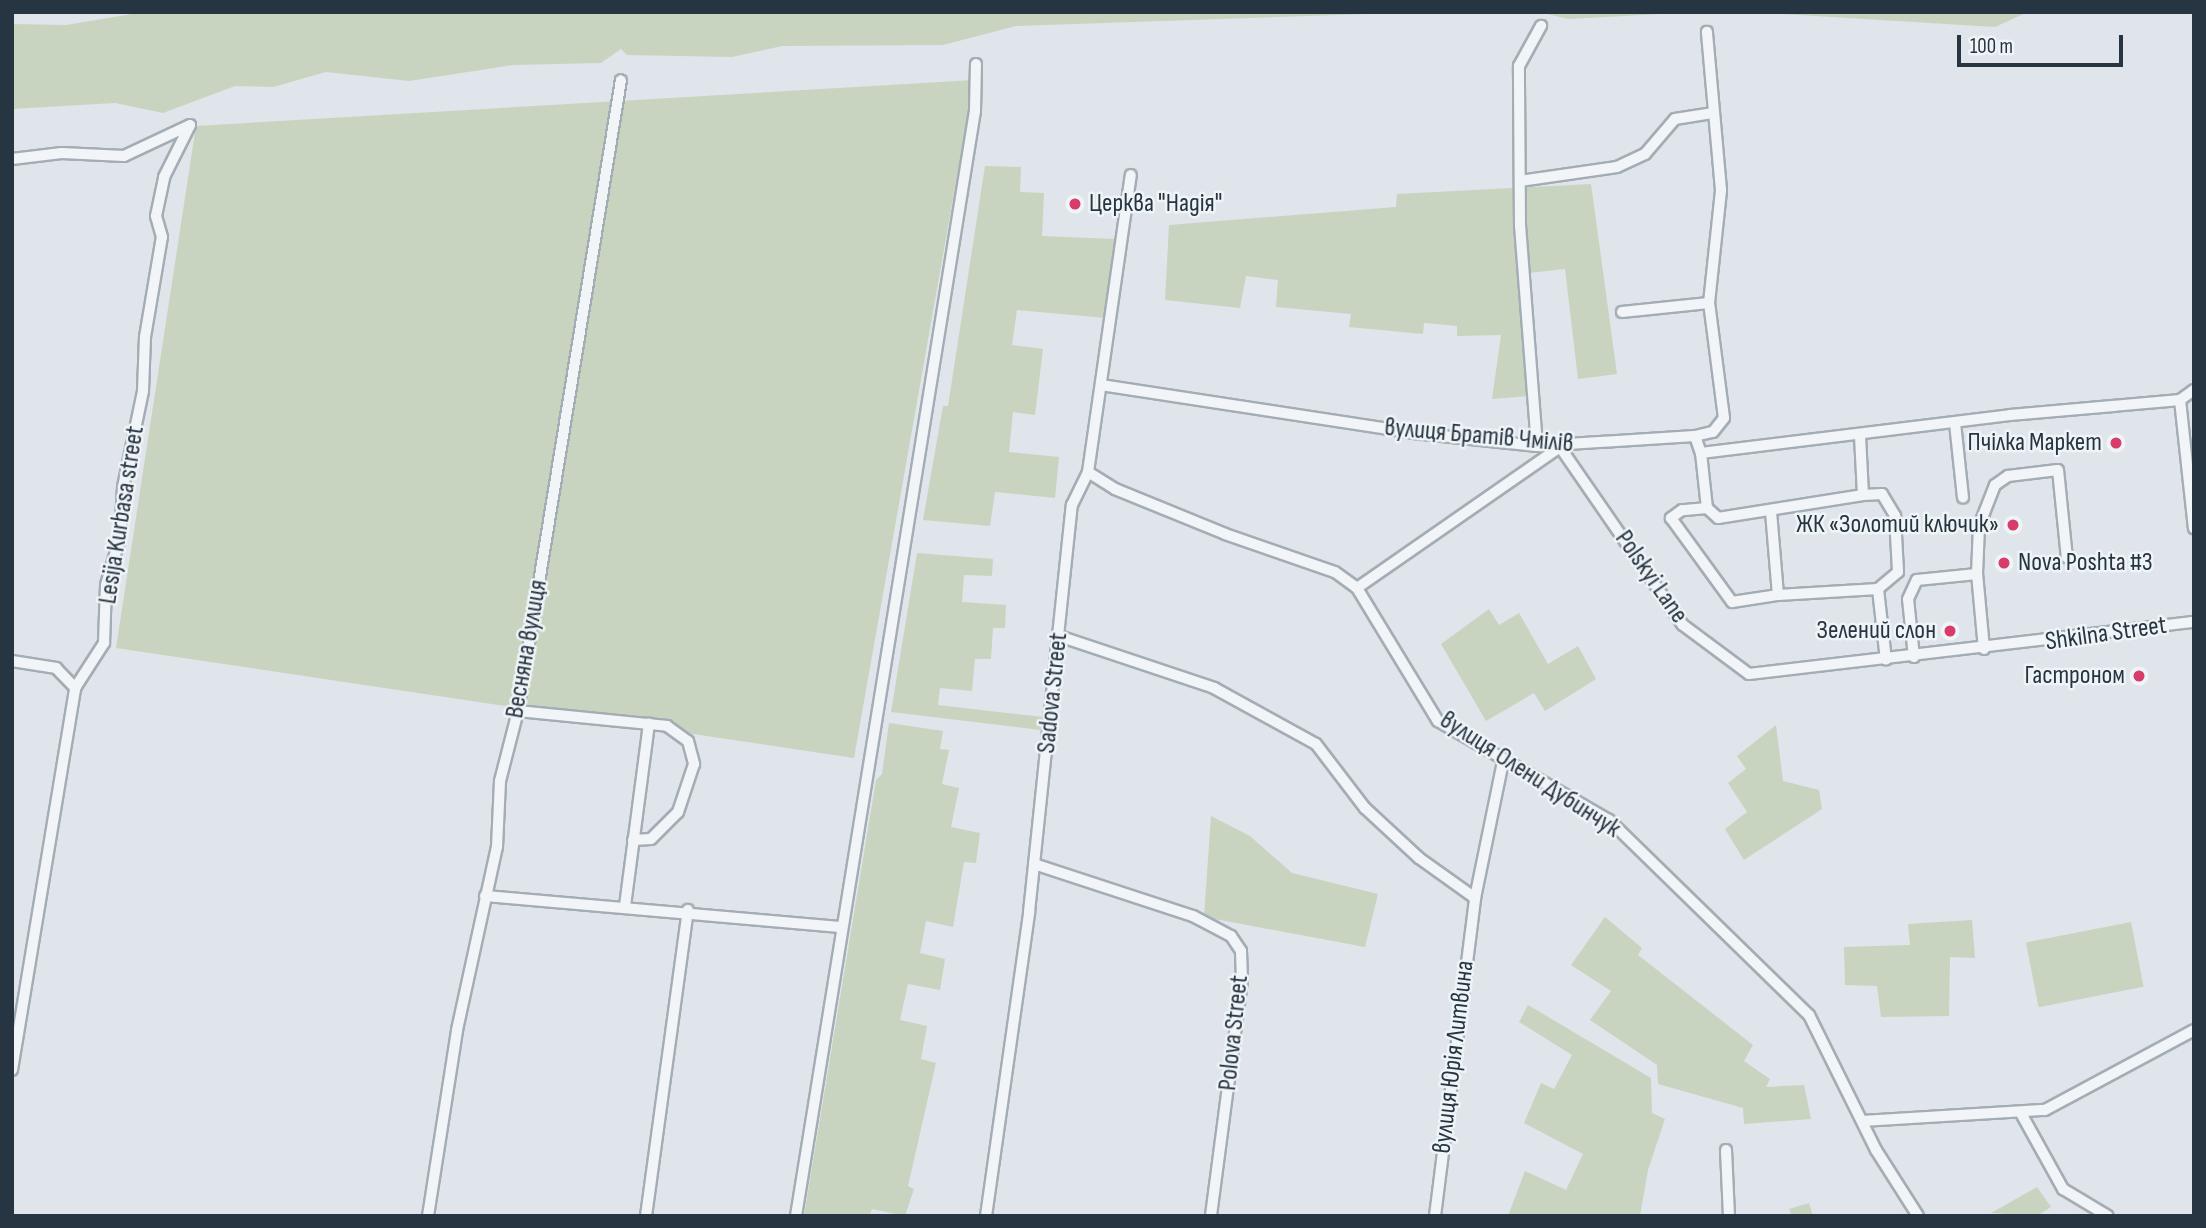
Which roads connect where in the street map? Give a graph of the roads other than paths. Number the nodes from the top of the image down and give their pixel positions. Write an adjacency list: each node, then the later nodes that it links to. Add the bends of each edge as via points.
1 (1541, 26): 8 (street, via 1519,66)
2 (1707, 32): 5 (street)
3 (976, 64): 48 (street, via 975,111)
4 (621, 80): 39 (street, Весняна вулиця)
5 (1714, 113): 8 (street, via 1675,120 1646,154 1617,167); 9 (street, via 1721,190)
6 (12, 159): 38 (street, Lesija Kurbasa street, via 62,152 124,156 190,125 164,177 156,216 163,237 145,337 143,391 122,486 120,538 106,585 104,643)
7 (1131, 175): 11 (street, Sadova Street)
8 (1520, 181): 17 (street)
9 (1709, 303): 10 (street); 16 (street, via 1724,418 1713,432)
10 (1622, 312)
11 (1101, 384): 17 (street, вулиця Братів Чмілів, via 1413,433); 20 (street, Sadova Street)
12 (2194, 390): 13 (street)
13 (2180, 400): 14 (street); 25 (street)
14 (1955, 423): 15 (street); 22 (street)
15 (1860, 435): 19 (street); 21 (street)
16 (1695, 436): 18 (street, вулиця Братів Чмілів); 19 (street)
17 (1537, 446): 18 (street, вулиця Братів Чмілів)
18 (1560, 447): 28 (street); 36 (street, Polskyi Lane, via 1683,625 1724,659 1749,674)
19 (1701, 453): 23 (street)
20 (1088, 472): 28 (street, вулиця Олени Дубинчук, via 1115,489 1213,529 1335,572); 32 (street, Sadova Street, via 1072,505)
21 (1863, 495): 24 (street); 29 (street, via 1882,494 1895,516 1898,572)
22 (1963, 498)
23 (1707, 508): 24 (street, via 1718,518); 30 (street, via 1682,510 1671,518 1732,602)
24 (1771, 511): 30 (street)
25 (2194, 528)
26 (2067, 558): 27 (street, via 2058,470 2008,476 1994,485 1979,526)
27 (1977, 574): 33 (street); 35 (street, via 1917,580 1908,599)
28 (1357, 588): 41 (street, вулиця Олени Дубинчук, via 1438,721)
29 (1878, 589): 30 (street); 36 (street)
30 (1778, 595)
31 (2194, 622): 33 (street, Shkilna Street)
32 (1059, 636): 43 (street, Sadova Street); 45 (street, via 1214,688 1316,744 1365,808 1419,858)
33 (1984, 649): 34 (street, Shkilna Street)
34 (1936, 655): 35 (street, Polskyi Lane)
35 (1914, 657): 36 (street, Polskyi Lane)
36 (1886, 660)
37 (12, 661): 38 (street, via 56,668)
38 (75, 688): 50 (street, Lesija Kurbasa street)
39 (518, 711): 40 (street); 44 (street, Весняна вулиця, via 500,781 497,847)
40 (649, 724): 42 (street); 42 (street, via 667,726 688,741 694,764 678,812 651,839)
41 (1503, 762): 45 (street, вулиця Юрія Литвина); 52 (street, вулиця Олени Дубинчук, via 1564,791 1609,820 1809,1014)
42 (633, 840): 46 (street)
43 (1034, 864): 57 (street, Sadova Street); 58 (street, Polova Street, via 1193,916 1231,936 1241,951 1242,980)
44 (485, 895): 46 (street); 54 (street, Весняна вулиця, via 457,1030)
45 (1475, 898): 59 (street, вулиця Юрія Литвина)
46 (625, 906): 47 (street)
47 (688, 910): 48 (street); 55 (street)
48 (841, 927): 56 (street)
49 (2194, 1030): 51 (street, via 2063,1102)
50 (12, 1070)
51 (2022, 1115): 52 (street); 62 (street, via 2063,1189)
52 (1863, 1121): 61 (street, вулиця Олени Дубинчук, via 1905,1201)
53 (1726, 1150): 60 (street)
54 (428, 1216)
55 (646, 1216)
56 (796, 1216)
57 (986, 1216)
58 (1211, 1216)
59 (1435, 1216)
60 (1729, 1216)
61 (1918, 1216)
62 (2108, 1216)

